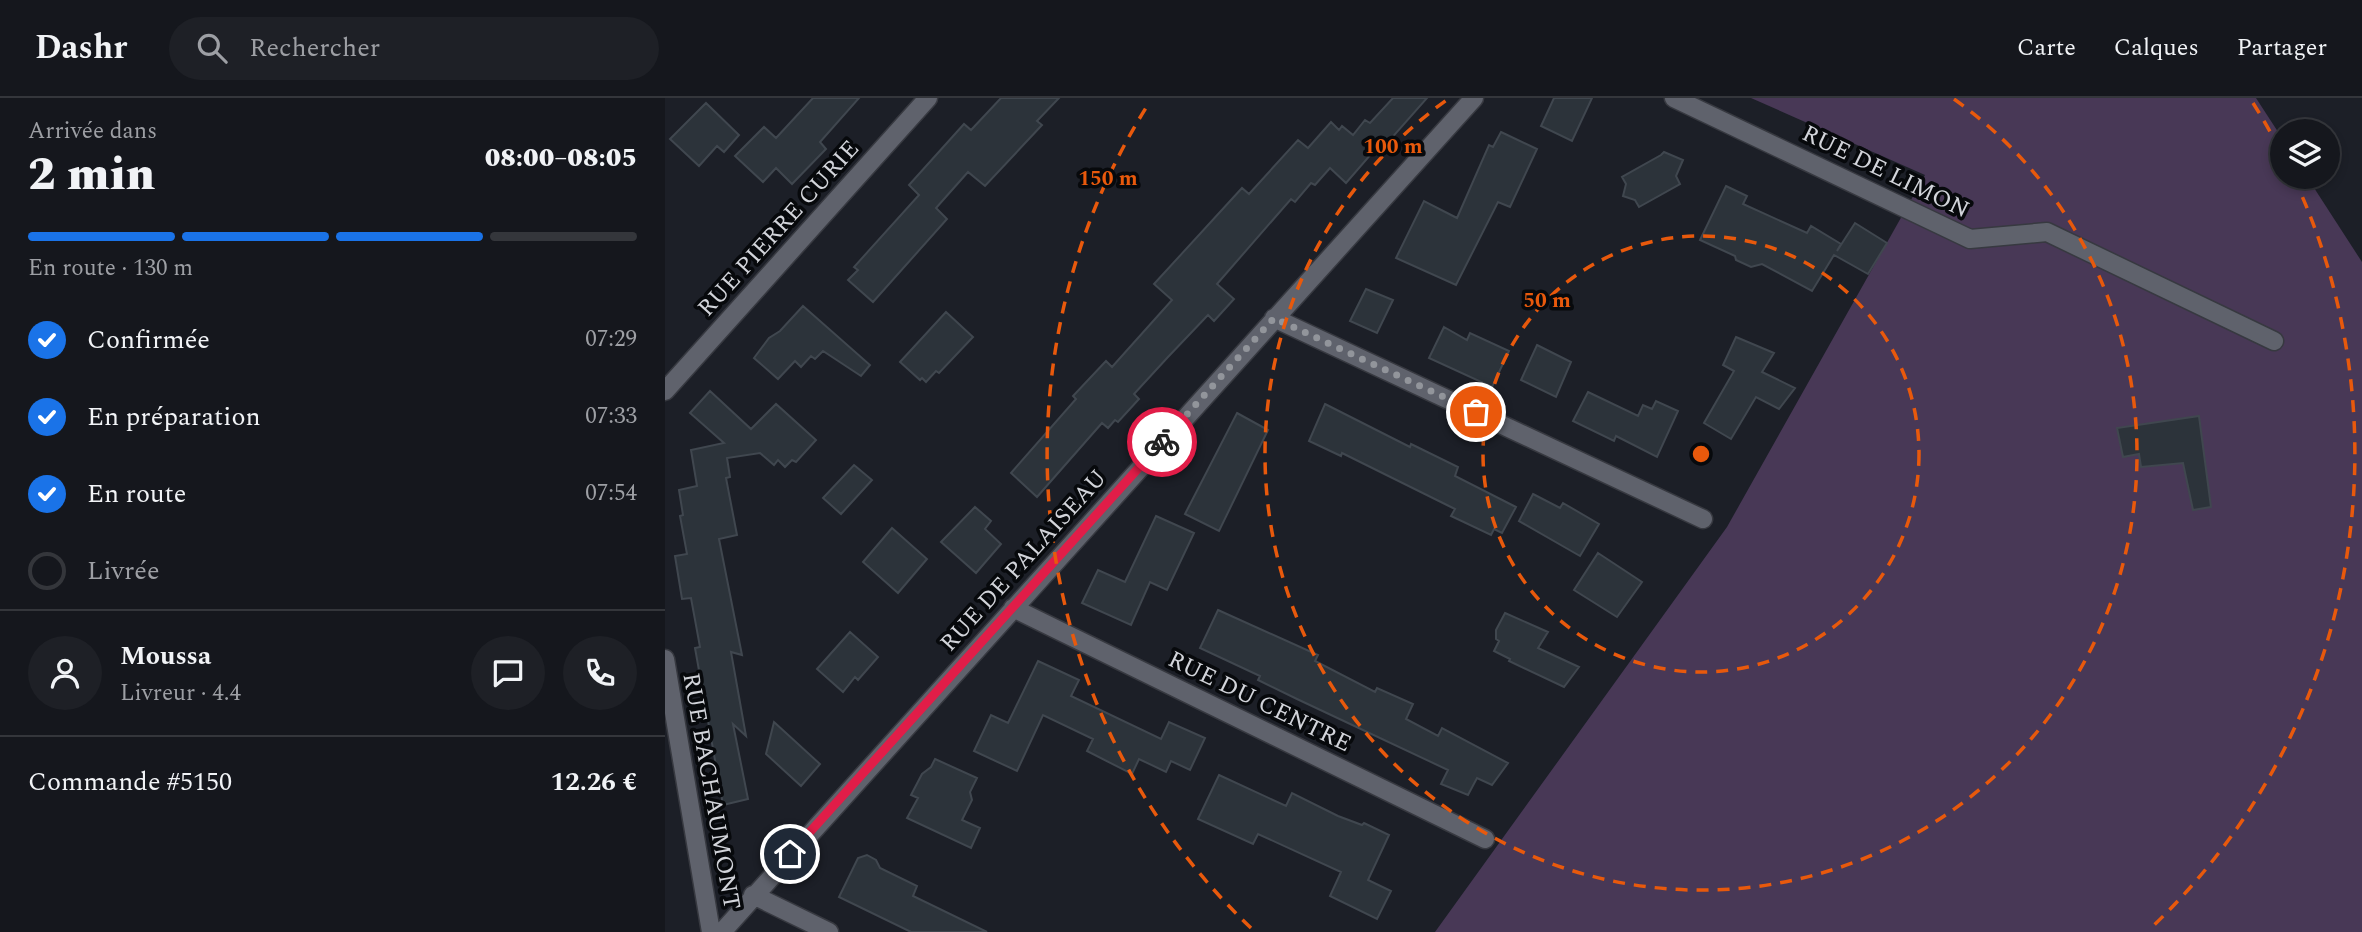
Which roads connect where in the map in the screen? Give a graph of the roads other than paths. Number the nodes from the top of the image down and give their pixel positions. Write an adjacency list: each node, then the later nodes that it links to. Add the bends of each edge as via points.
1 (928, 98): 6 (street, RUE PIERRE CURIE)
2 (1474, 98): 4 (street, RUE DE PALAISEAU)
3 (1674, 98): 5 (street, RUE DE LIMON, via 1970,239 2047,232)
4 (1274, 318): 7 (street); 8 (street, RUE DE PALAISEAU)
5 (2274, 341)
6 (665, 391)
7 (1703, 519)
8 (1013, 608): 10 (street, RUE DU CENTRE); 11 (street, RUE DE PALAISEAU)
9 (665, 659): 12 (street, RUE BACHAUMONT)
10 (1485, 839)
11 (753, 895): 13 (street, RUE DE PALAISEAU); 14 (street)
12 (711, 932)
13 (722, 932)
14 (829, 932)

